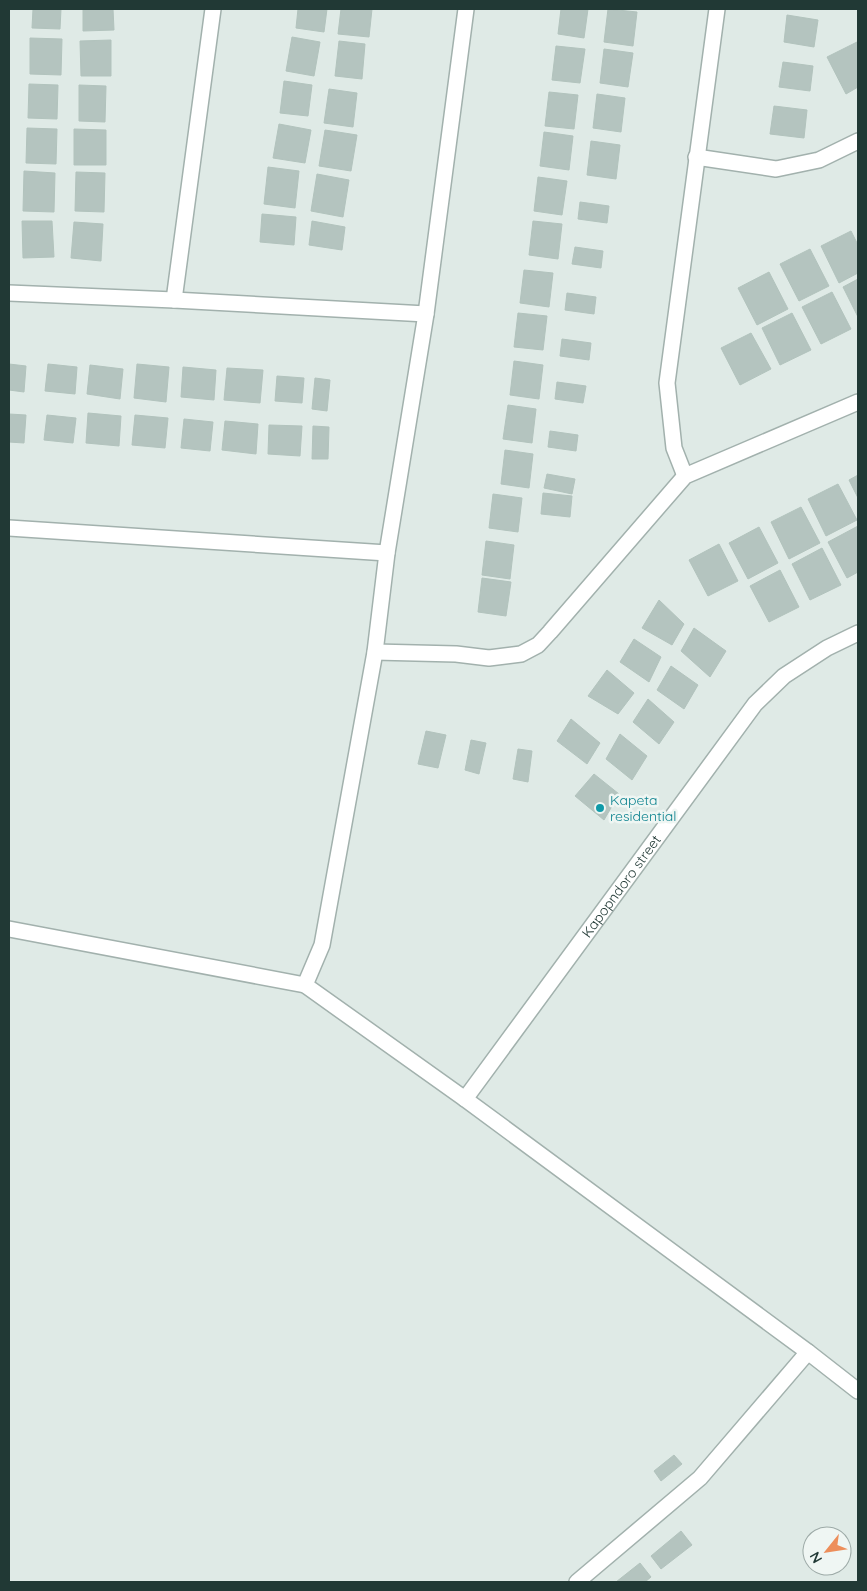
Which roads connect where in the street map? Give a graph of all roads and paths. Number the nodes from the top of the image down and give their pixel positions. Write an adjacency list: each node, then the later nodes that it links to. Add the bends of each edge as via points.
1 (213, 9): 7 (street)
2 (466, 9): 8 (street)
3 (716, 9): 5 (street)
4 (858, 142): 5 (street, via 819,160 776,169)
5 (696, 158): 10 (street, via 667,383 674,448)
6 (9, 294): 7 (street)
7 (174, 300): 8 (street)
8 (426, 314): 12 (street)
9 (858, 402): 10 (street)
10 (686, 476): 14 (street, via 538,645 521,654 489,658)
11 (9, 528): 12 (street)
12 (388, 553): 14 (street)
13 (858, 633): 17 (street, Kapopndoro street, via 784,676 755,704)
14 (375, 652): 16 (street, via 322,945)
15 (9, 929): 16 (street)
16 (305, 985): 17 (street)
17 (465, 1099): 18 (street)
18 (808, 1352): 19 (street); 20 (street, via 700,1478)
19 (858, 1391)
20 (577, 1582)

